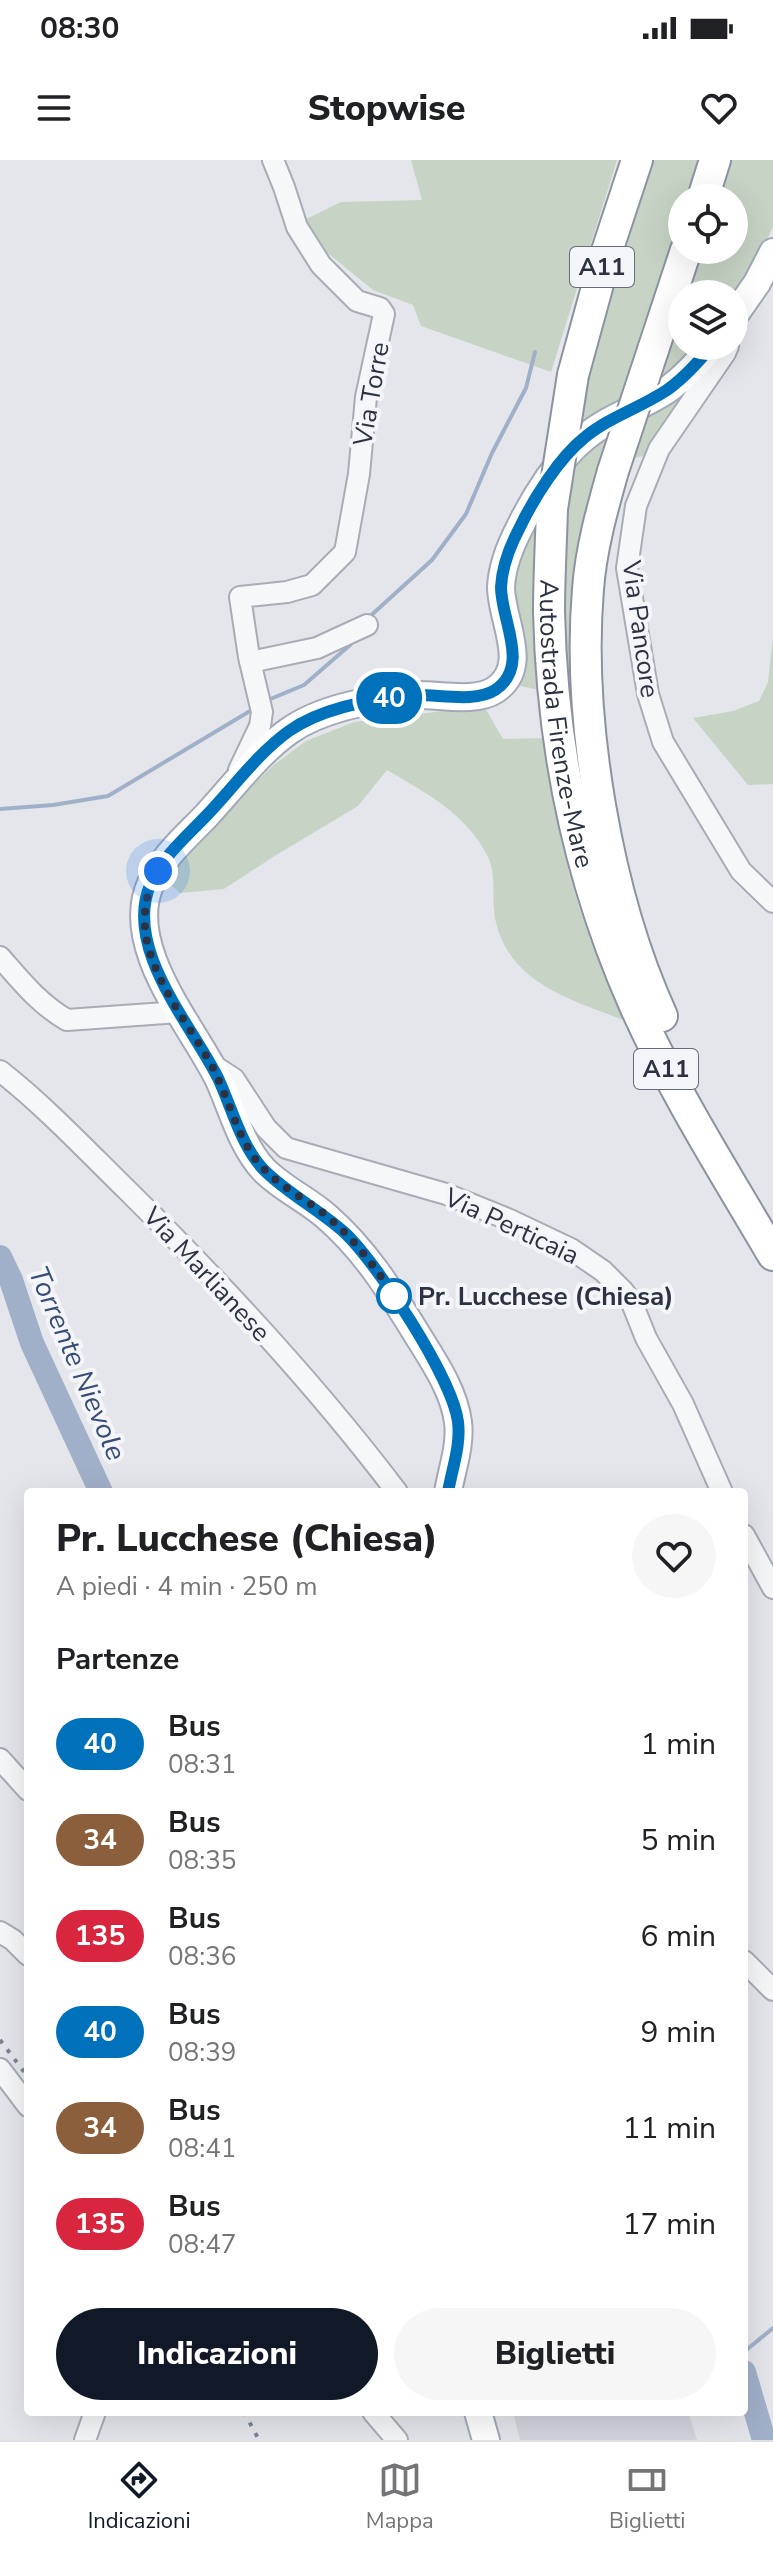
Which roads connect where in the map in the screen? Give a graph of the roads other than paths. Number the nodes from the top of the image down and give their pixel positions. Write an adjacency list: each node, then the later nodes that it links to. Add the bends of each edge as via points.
1 (273, 160): 11 (street, Via Torre, via 297,227 317,259 357,301 384,314 366,397 345,552 312,585 240,597)
2 (637, 160): 19 (highway, Autostrada Firenze-Mare / A11, bridge, via 573,375 552,509 549,613 556,718 587,870 624,978 684,1104)
3 (715, 160): 4 (highway)
4 (707, 184)
5 (773, 252): 7 (main road)
6 (681, 264): 18 (highway, Autostrada Firenze-Mare / A11, bridge, via 613,471 591,562 585,652 591,737 614,868 641,965 685,1064)
7 (748, 296)
8 (698, 360): 12 (main road, via 676,383 575,445 529,510 503,569 503,606 514,655 512,670 498,688 486,695 407,695 324,714 291,730)
9 (720, 360): 13 (street, Via Pancore, via 659,449 636,506 627,568 648,694 663,742 741,871)
10 (367, 625): 11 (street, via 317,648)
11 (250, 662): 12 (street, via 262,719)
12 (230, 790): 15 (main road, via 166,857 149,886 147,941)
13 (773, 902)
14 (0, 957): 15 (street, via 34,996 67,1020)
15 (179, 1012): 16 (main road)
16 (211, 1064): 21 (main road, via 262,1168 350,1237 381,1274 431,1357 458,1419); 22 (street, Via Perticaia, via 234,1079 286,1148 446,1194 571,1249 603,1271 632,1303)
17 (0, 1071): 20 (street, Via Marlianese, via 205,1267)
18 (773, 1215)
19 (773, 1255)
20 (394, 1488)
21 (449, 1488)
22 (720, 1488)
23 (748, 1542): 24 (street)
24 (773, 1588)
25 (0, 1759): 26 (street)
26 (24, 1786)
27 (0, 1932): 28 (street)
28 (24, 1951)
29 (748, 1965): 30 (street)
30 (773, 1990)
31 (0, 2069): 32 (street)
32 (24, 2101)
33 (94, 2416): 36 (street)
34 (376, 2416): 37 (street)
35 (479, 2416): 38 (main road)
36 (85, 2440)
37 (397, 2440)
38 (486, 2440)

